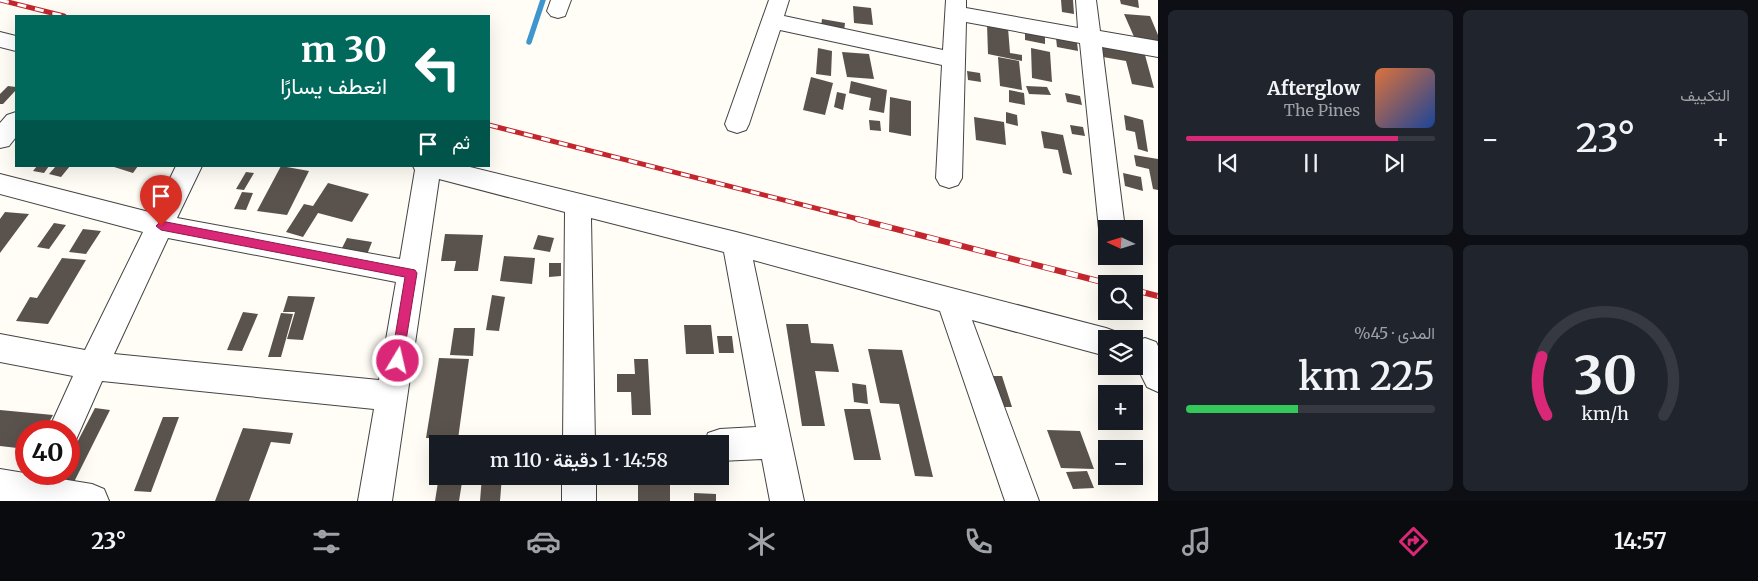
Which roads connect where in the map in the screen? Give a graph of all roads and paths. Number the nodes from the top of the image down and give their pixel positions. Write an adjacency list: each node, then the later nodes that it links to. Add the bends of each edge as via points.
1 (1086, 0): 4 (street)
2 (955, 7): 4 (street); 8 (street)
3 (776, 10): 8 (street); 10 (street)
4 (1090, 35): 7 (street); 17 (street)
5 (0, 39): 6 (street)
6 (15, 44)
7 (1158, 48)
8 (953, 60): 14 (street)
9 (15, 122): 11 (street)
10 (737, 124)
11 (0, 139)
12 (189, 167): 18 (street)
13 (427, 167): 16 (street); 20 (street)
14 (949, 178)
15 (0, 184): 18 (street)
16 (578, 205): 19 (street); 27 (street)
17 (1111, 220)
18 (161, 226): 20 (street); 24 (street)
19 (736, 244): 21 (street); 28 (street)
20 (411, 273): 25 (street)
21 (951, 301): 22 (street); 37 (street)
22 (1098, 340)
23 (0, 348): 24 (street)
24 (93, 366): 25 (street); 26 (street)
25 (392, 396): 34 (street)
26 (69, 420)
27 (579, 435)
28 (776, 442): 29 (street); 36 (street)
29 (729, 445)
30 (579, 485): 35 (street)
31 (0, 486): 32 (street)
32 (39, 489): 33 (street)
33 (92, 501)
34 (375, 501)
35 (579, 501)
36 (787, 501)
37 (1022, 501)

